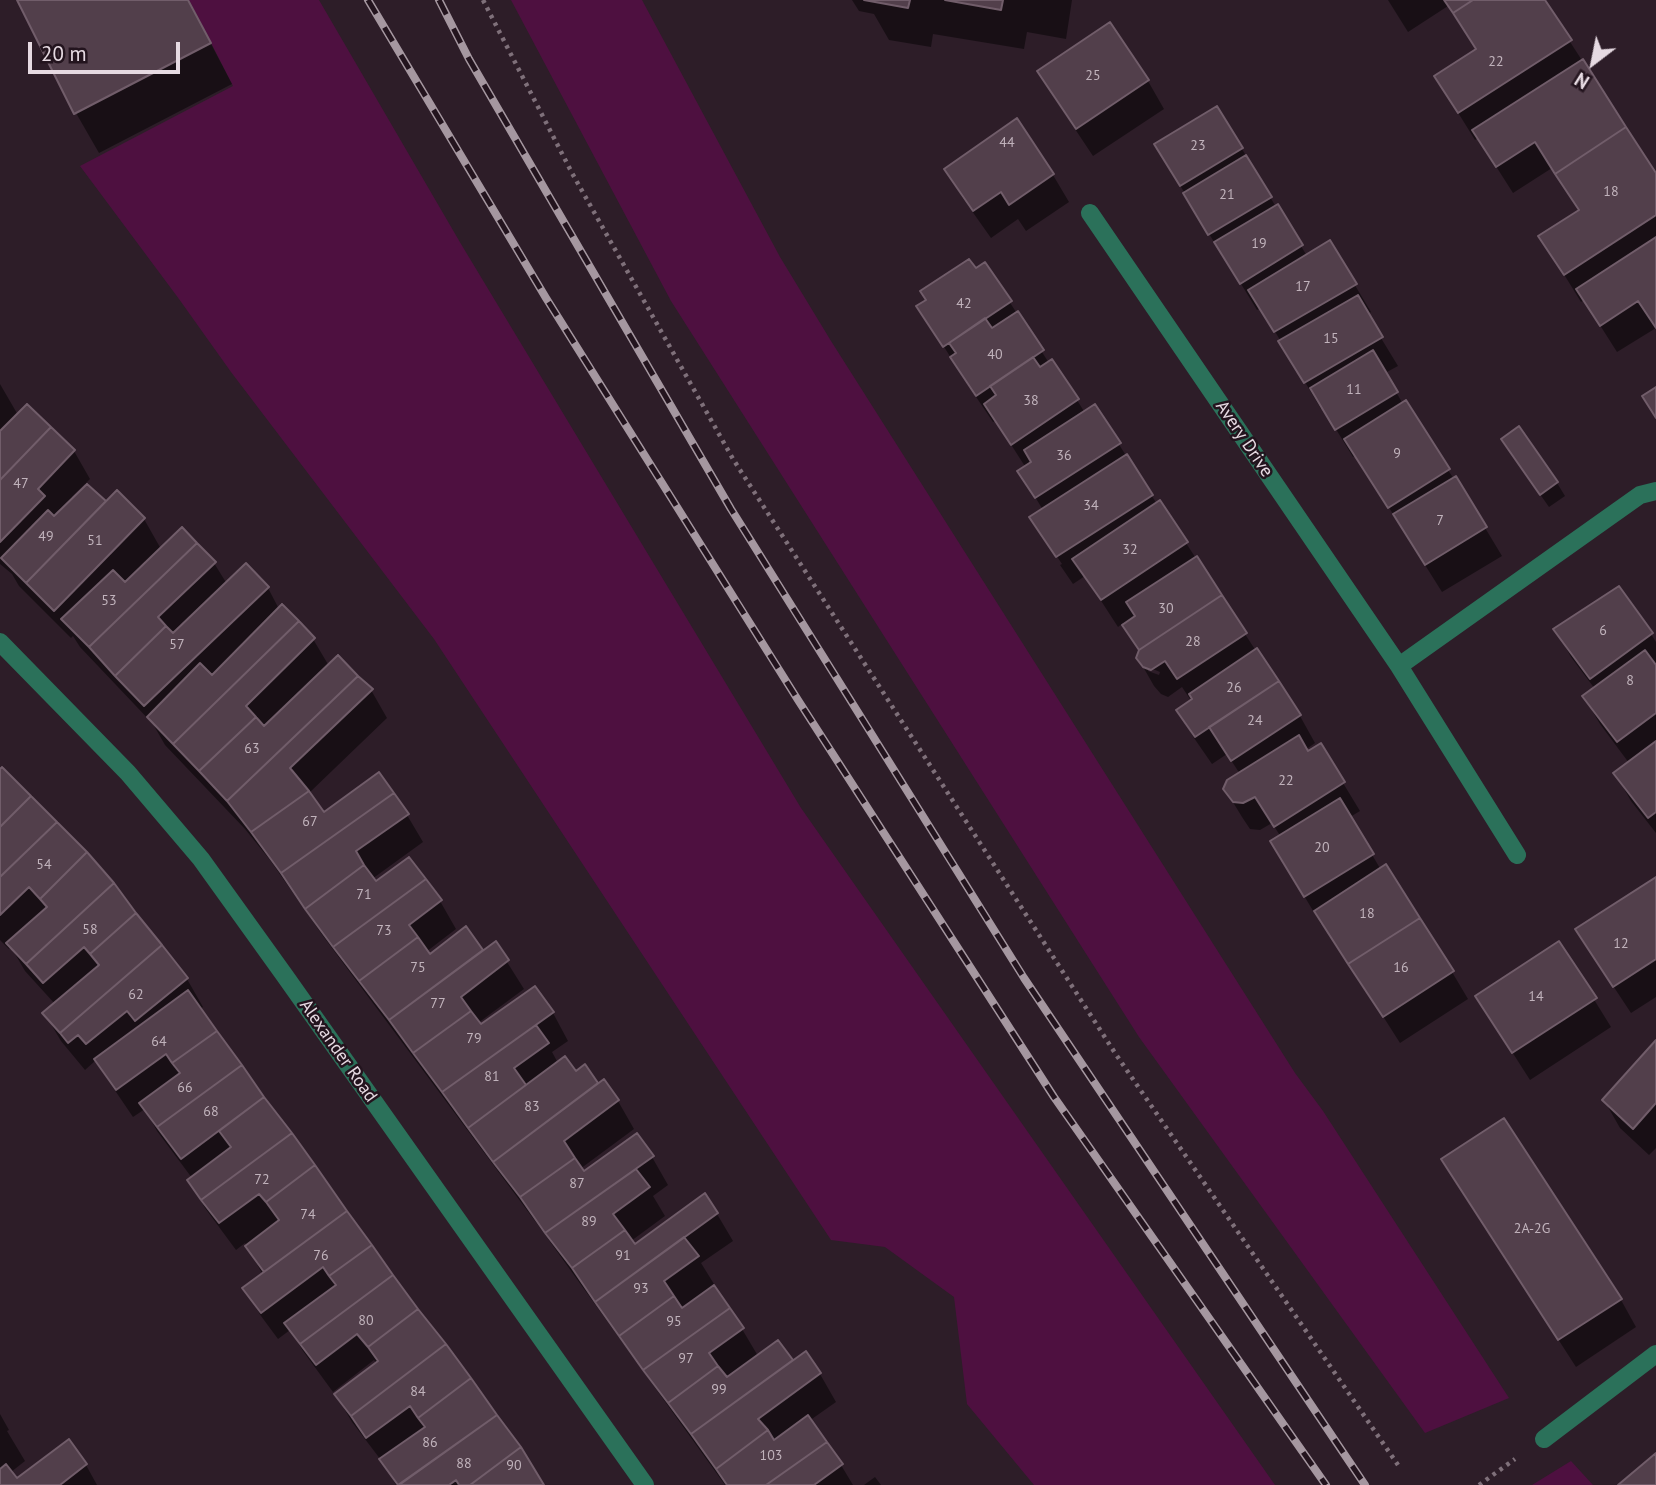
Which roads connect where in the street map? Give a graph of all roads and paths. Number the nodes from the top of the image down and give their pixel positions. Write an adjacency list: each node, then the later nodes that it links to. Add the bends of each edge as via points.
1 (484, 0): 9 (path, via 572,173 733,459 1115,1053)
2 (1090, 213): 5 (street, Avery Drive)
3 (1656, 491): 5 (street, via 1640,495)
4 (0, 642): 10 (street, Alexander Road, via 128,773 201,859)
5 (1399, 666): 6 (street, Avery Drive)
6 (1517, 855)
7 (1656, 1354): 8 (street)
8 (1544, 1439): 11 (path)
9 (1398, 1465)
10 (645, 1485)
11 (1479, 1485)

